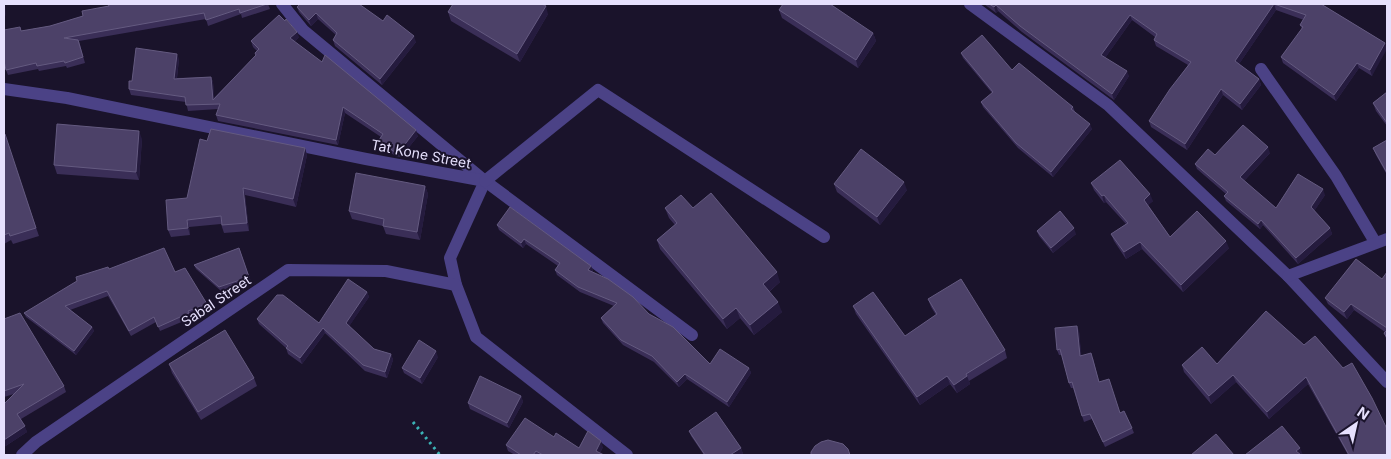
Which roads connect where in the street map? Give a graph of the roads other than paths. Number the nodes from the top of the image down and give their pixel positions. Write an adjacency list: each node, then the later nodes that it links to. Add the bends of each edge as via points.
1 (282, 4): 5 (street, via 303,30)
2 (970, 4): 8 (street, via 1108,105)
3 (1261, 69): 7 (street)
4 (4, 89): 5 (street, Tat Kone Street, via 67,98)
5 (485, 181): 6 (street, Tat Kone Street, via 598,90); 9 (street, via 450,258); 10 (street)
6 (824, 237)
7 (1381, 241): 8 (street)
8 (1288, 276): 11 (street)
9 (456, 285): 12 (street, Sabal Street, via 386,271 288,270 36,442); 13 (street, via 476,337)
10 (692, 335)
11 (1387, 382)
12 (22, 455)
13 (627, 455)

